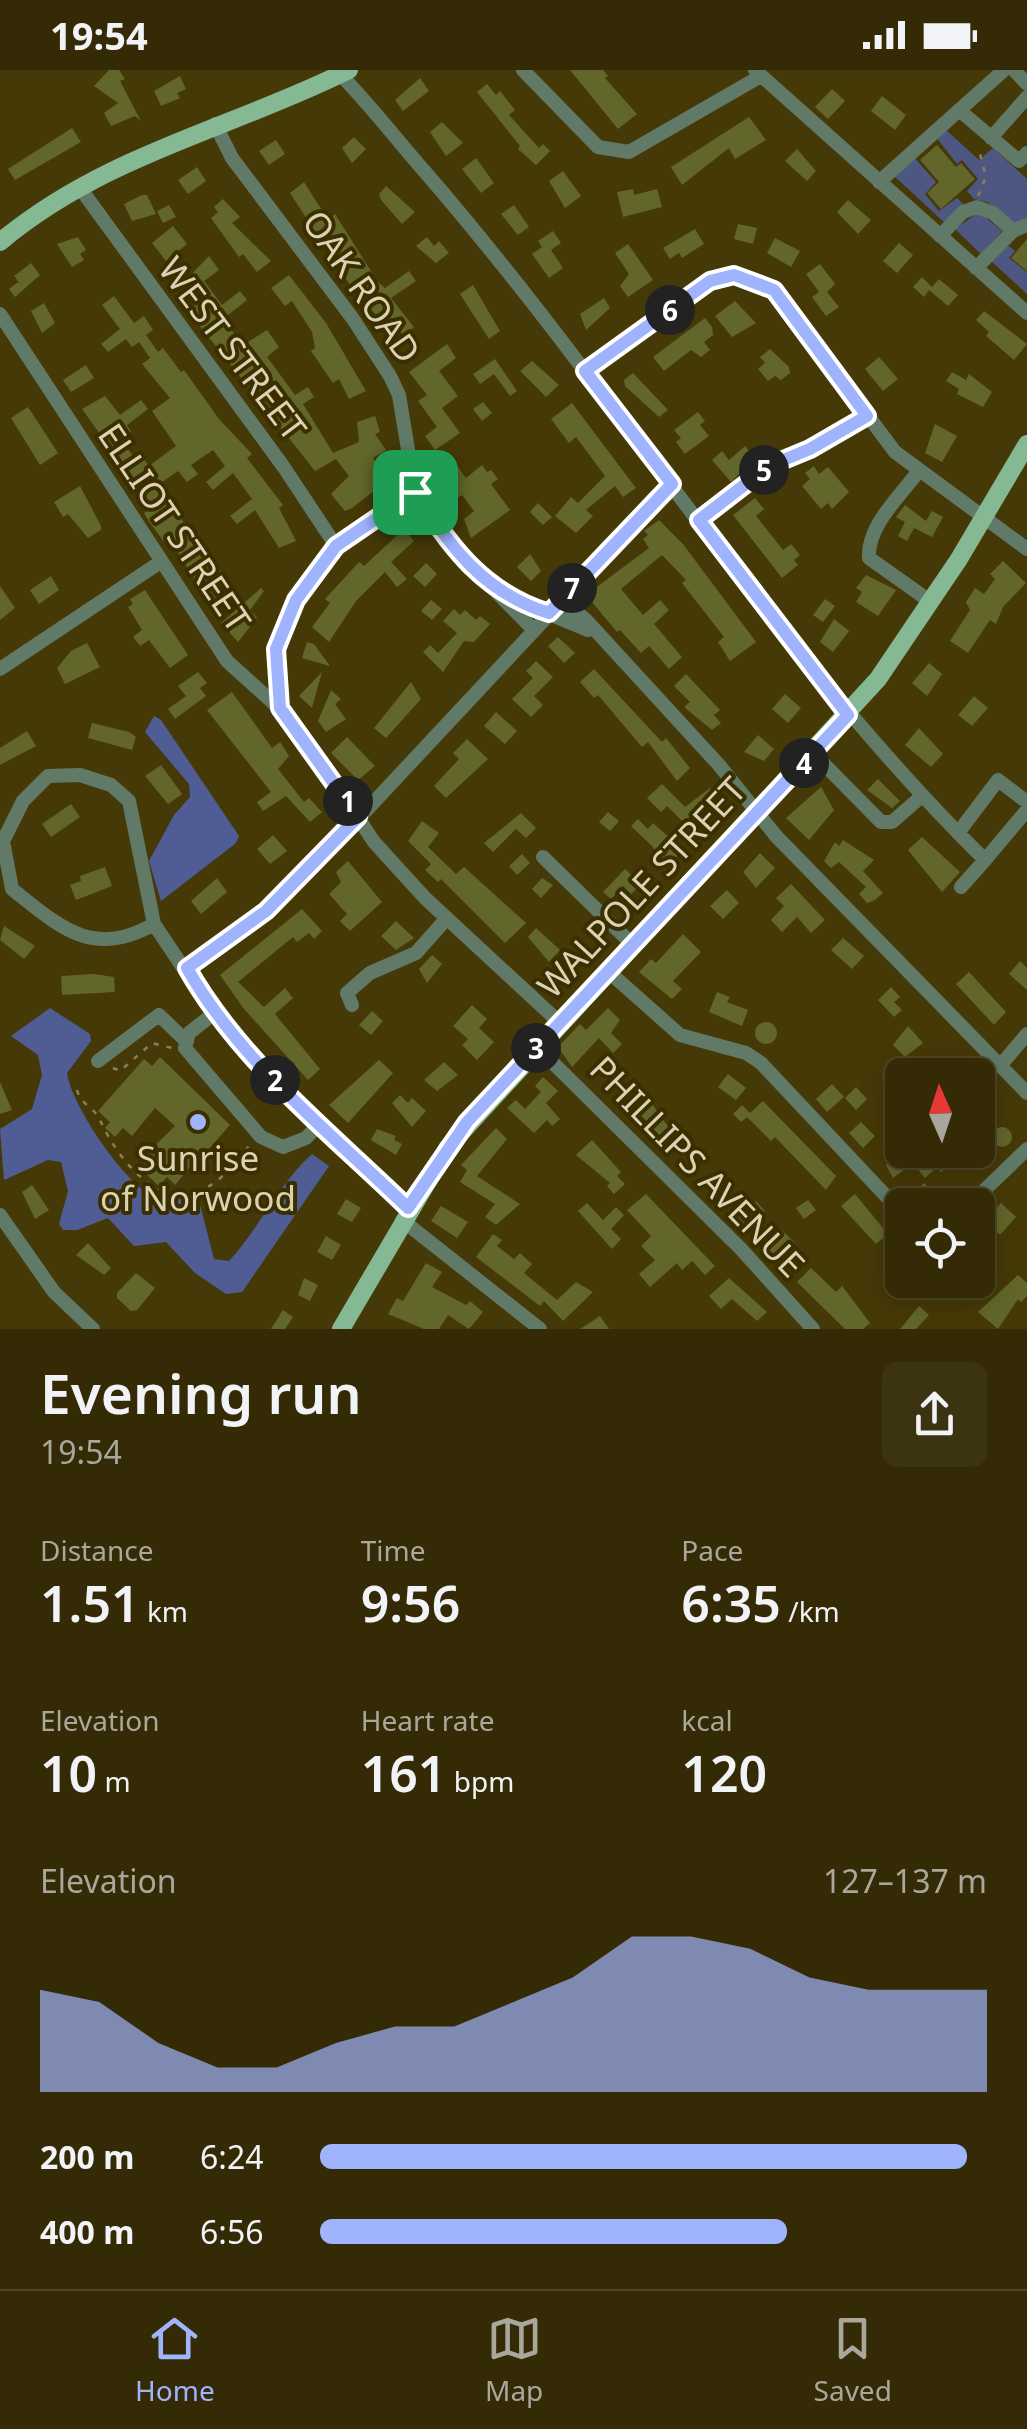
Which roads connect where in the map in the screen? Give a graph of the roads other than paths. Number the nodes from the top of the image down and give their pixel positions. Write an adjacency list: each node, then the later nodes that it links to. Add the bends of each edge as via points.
1 (523, 70): 5 (street, via 598,147 629,152)
2 (1004, 70): 9 (street)
3 (1014, 70): 7 (street)
4 (342, 71): 6 (main road); 21 (street)
5 (758, 73): 13 (street)
6 (313, 78): 10 (main road)
7 (1027, 84)
8 (1027, 97): 11 (street)
9 (959, 110): 11 (street); 13 (street)
10 (214, 124): 14 (main road); 26 (street, OAK ROAD, via 390,376)
11 (992, 138): 12 (street, via 1019,161)
12 (1027, 152)
13 (879, 182): 16 (street)
14 (80, 188): 17 (main road); 29 (street, WEST STREET)
15 (1020, 228): 16 (street, via 976,207); 18 (street)
16 (940, 236): 18 (street)
17 (0, 242)
18 (976, 268): 19 (street)
19 (1027, 312)
20 (0, 314): 31 (street, ELLIOT STREET)
21 (585, 371): 22 (street, via 710,281 734,275 774,290); 25 (street)
22 (867, 416): 24 (street); 28 (street, via 769,466)
23 (1027, 444): 27 (main road, WALPOLE STREET)
24 (918, 472): 27 (street); 34 (street, via 875,529 869,558)
25 (672, 484): 28 (street); 33 (street)
26 (415, 492): 29 (street); 32 (street, OAK ROAD, via 446,540)
27 (984, 514): 30 (street); 34 (main road, WALPOLE STREET)
28 (699, 520): 40 (street)
29 (336, 546): 39 (street, via 296,600 276,649)
30 (1027, 549)
31 (159, 563): 38 (street); 39 (street, ELLIOT STREET, via 227,661)
32 (496, 591): 35 (street, OAK ROAD); 36 (street, OAK ROAD)
33 (561, 600): 35 (street); 37 (street)
34 (931, 602): 40 (main road, WALPOLE STREET)
35 (549, 613): 36 (street); 37 (street, OAK ROAD)
36 (534, 630): 46 (street)
37 (598, 635): 45 (street)
38 (0, 669)
39 (280, 708): 46 (street, ELLIOT STREET)
40 (848, 715): 41 (main road, WALPOLE STREET); 42 (street)
41 (812, 753): 42 (street, via 880,822 892,822); 45 (main road, WALPOLE STREET)
42 (922, 796): 47 (street)
43 (1027, 802): 47 (street, via 998,780)
44 (1027, 810): 49 (street)
45 (759, 811): 53 (main road, WALPOLE STREET); 63 (street)
46 (358, 817): 51 (street, ELLIOT STREET); 54 (street, via 266,911)
47 (958, 834): 49 (street)
48 (542, 857): 53 (street)
49 (985, 860): 50 (street)
50 (961, 887)
51 (447, 918): 56 (street, via 416,953 370,973 347,993); 58 (street, ELLIOT STREET)
52 (154, 924): 52 (street, via 129,801 111,785 80,774 48,776 23,801 3,842 12,888 90,940 117,942); 54 (street)
53 (634, 946): 55 (main road, WALPOLE STREET)
54 (187, 968): 57 (street)
55 (609, 972): 58 (main road, WALPOLE STREET); 68 (street, via 680,1035 761,1064)
56 (352, 1005)
57 (217, 1012): 60 (street); 65 (street)
58 (560, 1023): 61 (main road, WALPOLE STREET)
59 (1027, 1034): 63 (street)
60 (186, 1040): 62 (street, via 160,1015); 65 (street, via 186,1048 272,1146 297,1144)
61 (537, 1047): 69 (main road, WALPOLE STREET, via 467,1122); 74 (street, PHILLIPS AVENUE)
62 (98, 1062)
63 (1000, 1066): 64 (street)
64 (1027, 1093)
65 (320, 1123): 69 (street)
66 (1027, 1149): 67 (street)
67 (987, 1188)
68 (885, 1195)
69 (405, 1214): 72 (main road, WALPOLE STREET); 73 (street)
70 (0, 1216): 71 (street, via 54,1292)
71 (92, 1329)
72 (341, 1329)
73 (540, 1329)
74 (814, 1329)

